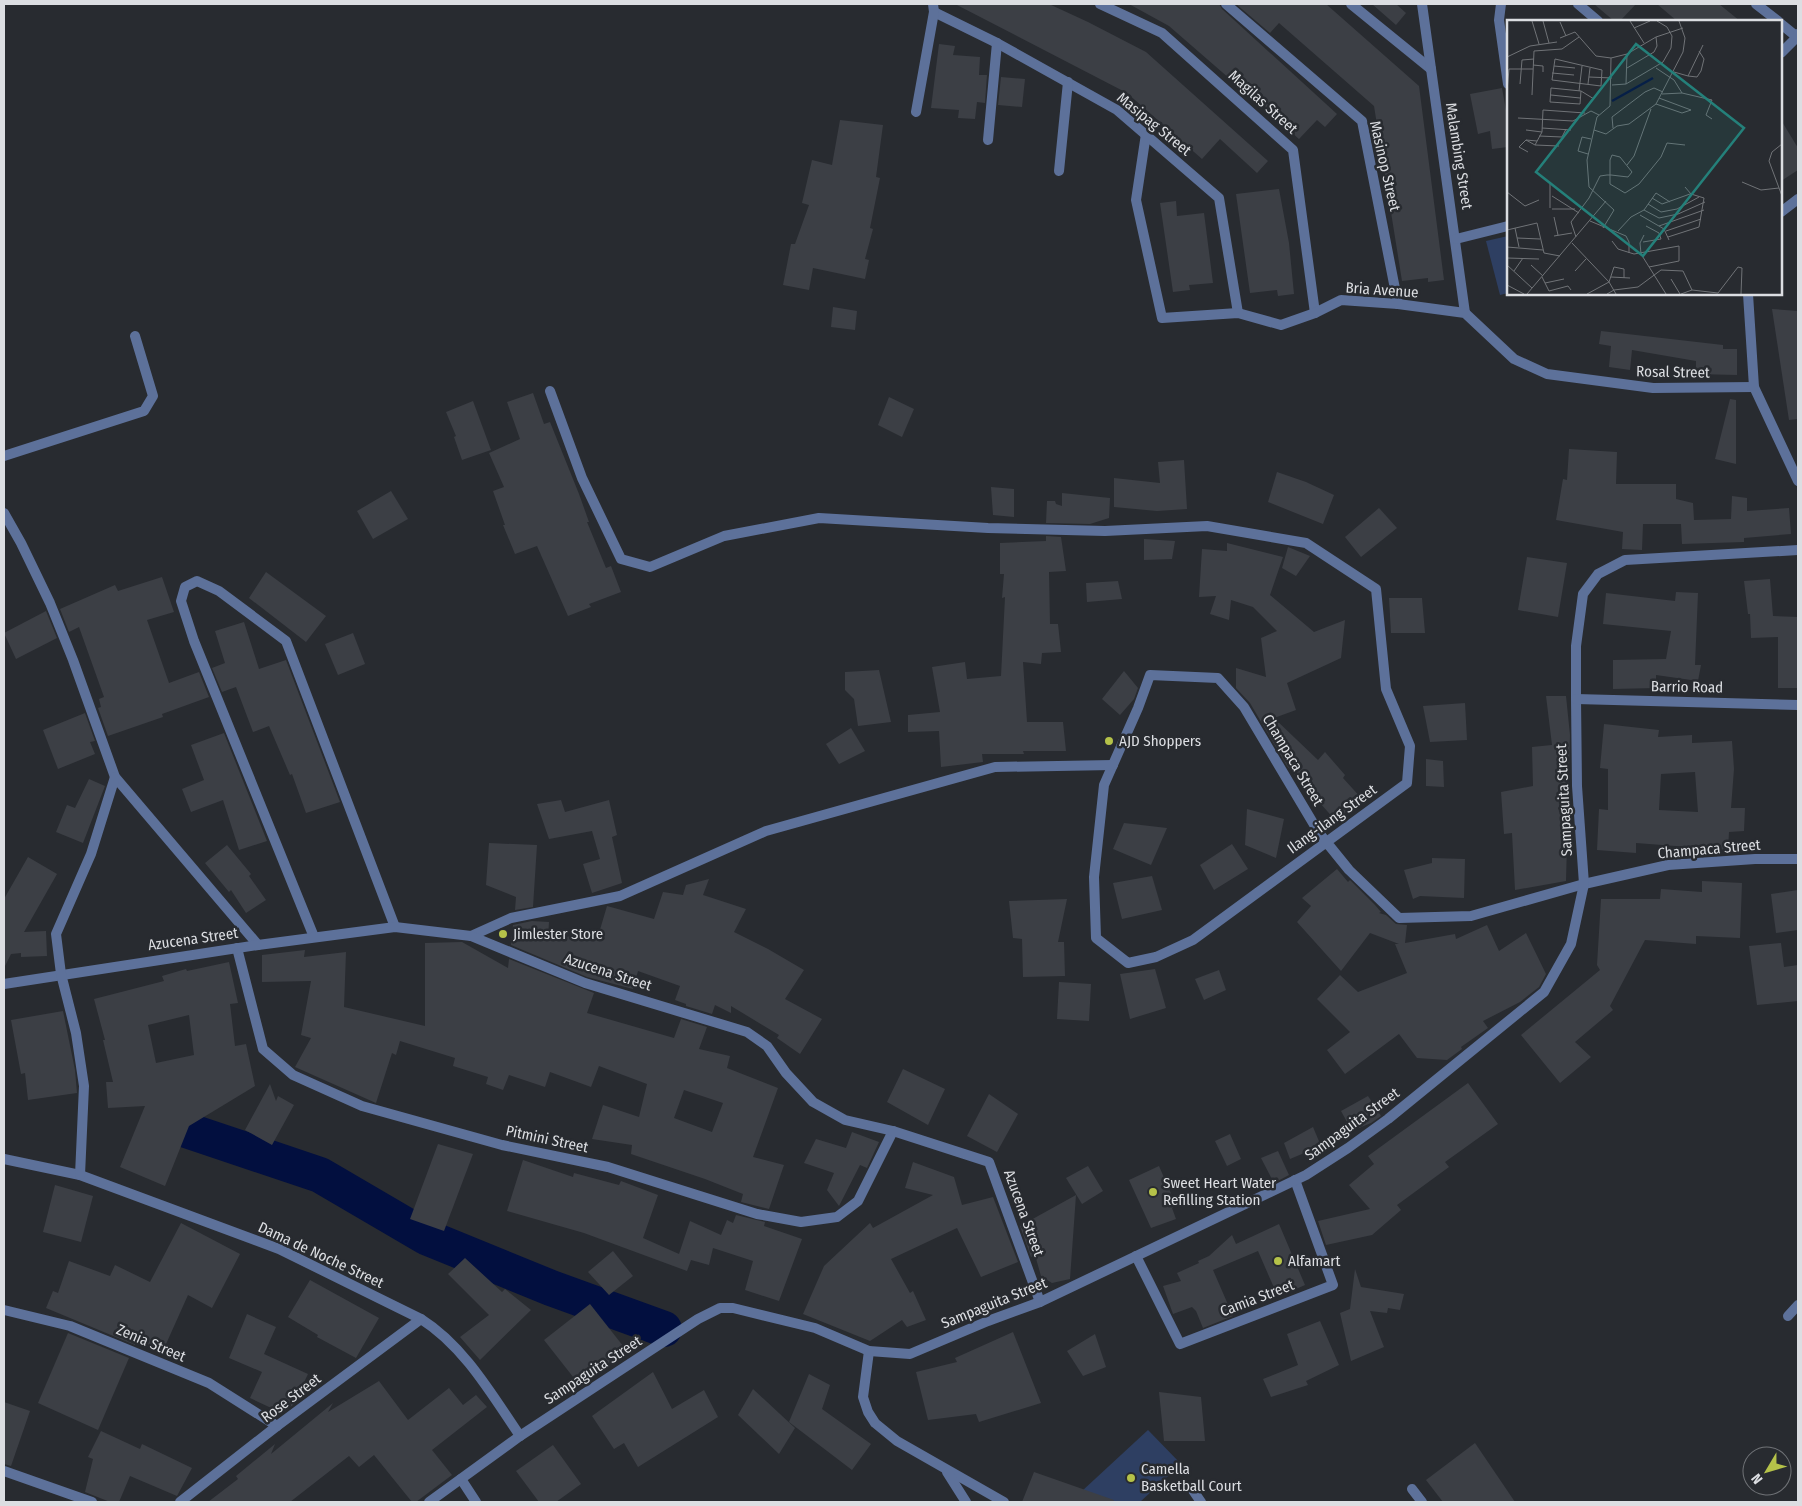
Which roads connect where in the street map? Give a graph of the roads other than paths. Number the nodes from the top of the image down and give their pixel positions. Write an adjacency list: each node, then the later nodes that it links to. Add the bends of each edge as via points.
1 (1100, 4): 28 (street, Magilas Street, via 1162,33 1294,150)
2 (1226, 4): 27 (street, Masinop Street, via 1362,121)
3 (1351, 4): 15 (street)
4 (1422, 4): 15 (street, Malambing Street)
5 (1501, 4): 16 (street, via 1499,20)
6 (1578, 4): 9 (street)
7 (1756, 4): 10 (street)
8 (934, 8): 13 (street, Masipag Street); 18 (street)
9 (1587, 17)
10 (1776, 20)
11 (1782, 24): 12 (street)
12 (1798, 36): 14 (street)
13 (996, 43): 17 (street, Masipag Street); 20 (street)
14 (1782, 52)
15 (1431, 69): 25 (street, Malambing Street)
16 (1507, 77)
17 (1068, 82): 19 (street, Masipag Street, via 1117,110); 21 (street)
18 (916, 112)
19 (1146, 134): 30 (street, Masipag Street, via 1220,198); 30 (street, Bria Avenue, via 1136,200 1162,318)
20 (988, 140)
21 (1059, 171)
22 (1798, 199): 23 (street)
23 (1782, 211)
24 (1507, 226): 25 (street)
25 (1456, 238): 29 (street, Malambing Street)
26 (1748, 295): 32 (street)
27 (1398, 304): 28 (street, Bria Avenue, via 1341,300); 29 (street, Bria Avenue)
28 (1315, 313): 30 (street, Bria Avenue, via 1281,325)
29 (1465, 313): 32 (street, Rosal Street, via 1514,359 1548,374 1653,388)
30 (1238, 314)
31 (135, 336): 34 (street, via 153,396 144,411)
32 (1754, 387): 35 (street)
33 (550, 391): 43 (street, Ilang-ilang Street, via 582,478 620,559 650,567 724,536 819,518 1105,531 1207,526 1306,543 1376,589 1386,689 1410,746 1407,783)
34 (4, 456)
35 (1798, 481)
36 (4, 513): 42 (street, via 50,603 74,660)
37 (1798, 550): 39 (street, Sampaguita Street, via 1626,560 1598,574 1582,594 1576,646)
38 (1150, 675): 41 (street, Ilang-ilang Street); 43 (street, Champaca Street, via 1218,678 1244,707)
39 (1576, 699): 40 (street, Barrio Road); 45 (street, Sampaguita Street, via 1576,786)
40 (1798, 705)
41 (1113, 765): 43 (street, Ilang-ilang Street, via 1104,785 1094,877 1096,938 1128,963 1156,957 1193,940); 47 (street, via 995,767 766,831 620,896 511,918)
42 (115, 777): 49 (street); 51 (street, via 91,854 56,934)
43 (1326, 842): 45 (street, Champaca Street, via 1349,870 1399,918 1471,916)
44 (1798, 859): 45 (street, Champaca Street, via 1668,865)
45 (1584, 884): 56 (street, Sampaguita Street, via 1571,944 1544,992 1388,1119)
46 (395, 927): 47 (street, Azucena Street); 48 (street, Azucena Street); 48 (street, via 286,641 219,591 197,581 185,587 181,601 194,641)
47 (471, 936): 53 (street, Azucena Street, via 585,983 747,1032 767,1046 786,1073 814,1102 845,1120)
48 (314, 937): 49 (street, Azucena Street)
49 (258, 945): 50 (street, Azucena Street)
50 (237, 948): 51 (street, Azucena Street); 53 (street, Pitmini Street, via 264,1049 293,1075 371,1109 502,1145 608,1167 757,1214 801,1222 837,1217 858,1201)
51 (61, 974): 52 (street, Azucena Street); 55 (street, via 76,1033 84,1086)
52 (4, 984)
53 (893, 1131): 58 (street, Azucena Street, via 989,1162)
54 (4, 1159): 55 (street, Dama de Noche Street)
55 (80, 1175): 62 (street, Dama de Noche Street, via 279,1249)
56 (1295, 1180): 57 (street, Sampaguita Street); 57 (street, Camia Street, via 1333,1285 1180,1344)
57 (1136, 1256): 58 (street, Sampaguita Street)
58 (1040, 1302): 63 (street, Sampaguita Street, via 910,1354)
59 (1798, 1305): 61 (street)
60 (4, 1310): 64 (street, Zenia Street, via 70,1326 209,1383)
61 (1788, 1316)
62 (421, 1319): 64 (street, Rose Street); 65 (street, Dama de Noche Street, via 437,1329 477,1373)
63 (869, 1351): 65 (street, Sampaguita Street, via 815,1328 720,1308 698,1319); 66 (street, via 862,1397 875,1423 897,1441)
64 (277, 1426): 72 (street, Rose Street)
65 (520, 1436): 68 (street, Sampaguita Street)
66 (945, 1469): 75 (street); 76 (street)
67 (4, 1471): 71 (street)
68 (461, 1479): 73 (street, Sampaguita Street); 74 (street)
69 (1192, 1489): 77 (street)
70 (1412, 1489): 78 (street)
71 (92, 1502)
72 (180, 1502)
73 (429, 1502)
74 (476, 1502)
75 (966, 1502)
76 (1004, 1502)
77 (1201, 1502)
78 (1422, 1502)

